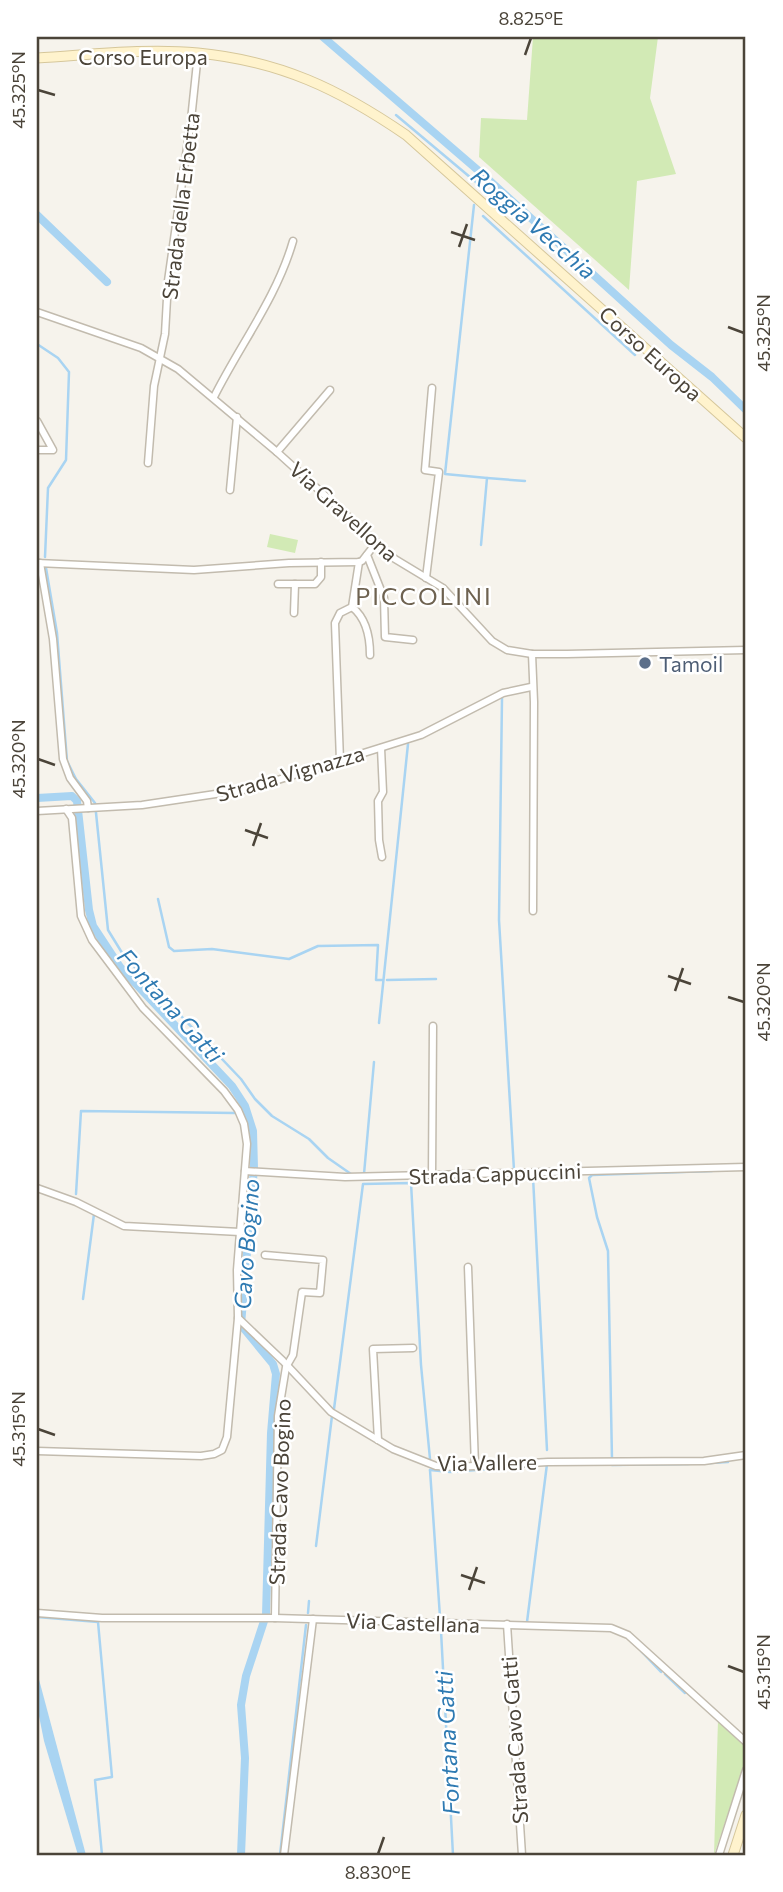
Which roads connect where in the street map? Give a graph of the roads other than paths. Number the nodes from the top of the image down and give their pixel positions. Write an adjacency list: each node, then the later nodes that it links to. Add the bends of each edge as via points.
1 (198, 53): 2 (main road, Corso Europa); 5 (street, Strada della Erbetta); 11 (main road, Corso Europa, via 282,70 363,105 405,135)
2 (37, 58)
3 (293, 241): 8 (street, via 275,289)
4 (37, 312): 5 (street, Via Gravellona)
5 (159, 357): 8 (street, Via Gravellona); 14 (street, Strada della Erbetta)
6 (432, 388): 21 (street, via 425,470 439,472)
7 (330, 390): 13 (street)
8 (214, 397): 9 (street, Via Gravellona)
9 (237, 417): 13 (street, Via Gravellona); 15 (street)
10 (37, 421): 12 (street, via 53,450)
11 (746, 439)
12 (37, 450)
13 (277, 452): 16 (street, Via Gravellona)
14 (148, 463)
15 (230, 490)
16 (376, 543): 17 (street); 21 (street, Via Gravellona)
17 (368, 555): 19 (street); 26 (street, via 384,598 385,637)
18 (321, 562): 19 (street); 20 (street, via 194,570); 23 (street, via 316,584)
19 (359, 562): 24 (street)
20 (38, 563): 33 (street, via 52,639 63,759)
21 (426, 578): 28 (street, Via Gravellona, via 443,588 492,641 507,650)
22 (278, 584): 23 (street)
23 (295, 584): 25 (street)
24 (352, 607): 29 (street, via 365,624); 32 (street, via 340,613 335,623)
25 (294, 613)
26 (413, 640)
27 (746, 650): 28 (street, Via Gravellona)
28 (531, 654): 30 (street)
29 (370, 655)
30 (531, 687): 31 (street, Strada Vignazza, via 503,693 421,735); 37 (street)
31 (381, 748): 32 (street, Strada Vignazza); 36 (street)
32 (340, 761): 33 (street, Strada Vignazza, via 249,789 171,802)
33 (87, 808): 34 (street, Strada Vignazza)
34 (66, 809): 35 (street, Strada Vignazza); 40 (street, via 72,818 81,916 92,940 143,1008 238,1110 247,1144)
35 (37, 811)
36 (382, 857)
37 (533, 911)
38 (433, 1026): 41 (street)
39 (746, 1167): 41 (street, Strada Cappuccini)
40 (245, 1171): 41 (street, Strada Cappuccini); 43 (street)
41 (432, 1176)
42 (37, 1188): 43 (street, via 124,1226)
43 (240, 1232): 46 (street)
44 (265, 1255): 48 (street, Strada Cavo Bogino, via 323,1260 320,1293 302,1292 293,1355)
45 (468, 1267): 52 (street)
46 (238, 1318): 48 (street, Via Vallere); 50 (street, via 227,1437 218,1452)
47 (413, 1348): 49 (street, via 373,1349)
48 (286, 1367): 49 (street, Via Vallere, via 331,1412); 54 (street, Strada Cavo Bogino, via 278,1416)
49 (378, 1440): 52 (street, Via Vallere, via 436,1466)
50 (37, 1451)
51 (746, 1455): 52 (street, Via Vallere, via 704,1461)
52 (475, 1466)
53 (37, 1613): 54 (street, Via Castellana, via 103,1618)
54 (274, 1618): 55 (street, Via Castellana)
55 (313, 1619): 56 (street, Via Castellana); 60 (street)
56 (507, 1625): 57 (street, Via Castellana, via 593,1626 628,1635); 61 (street, Strada Cavo Gatti)
57 (746, 1742)
58 (746, 1770): 62 (street)
59 (746, 1815): 63 (main road)
60 (284, 1855)
61 (522, 1855)
62 (719, 1855)
63 (733, 1855)

